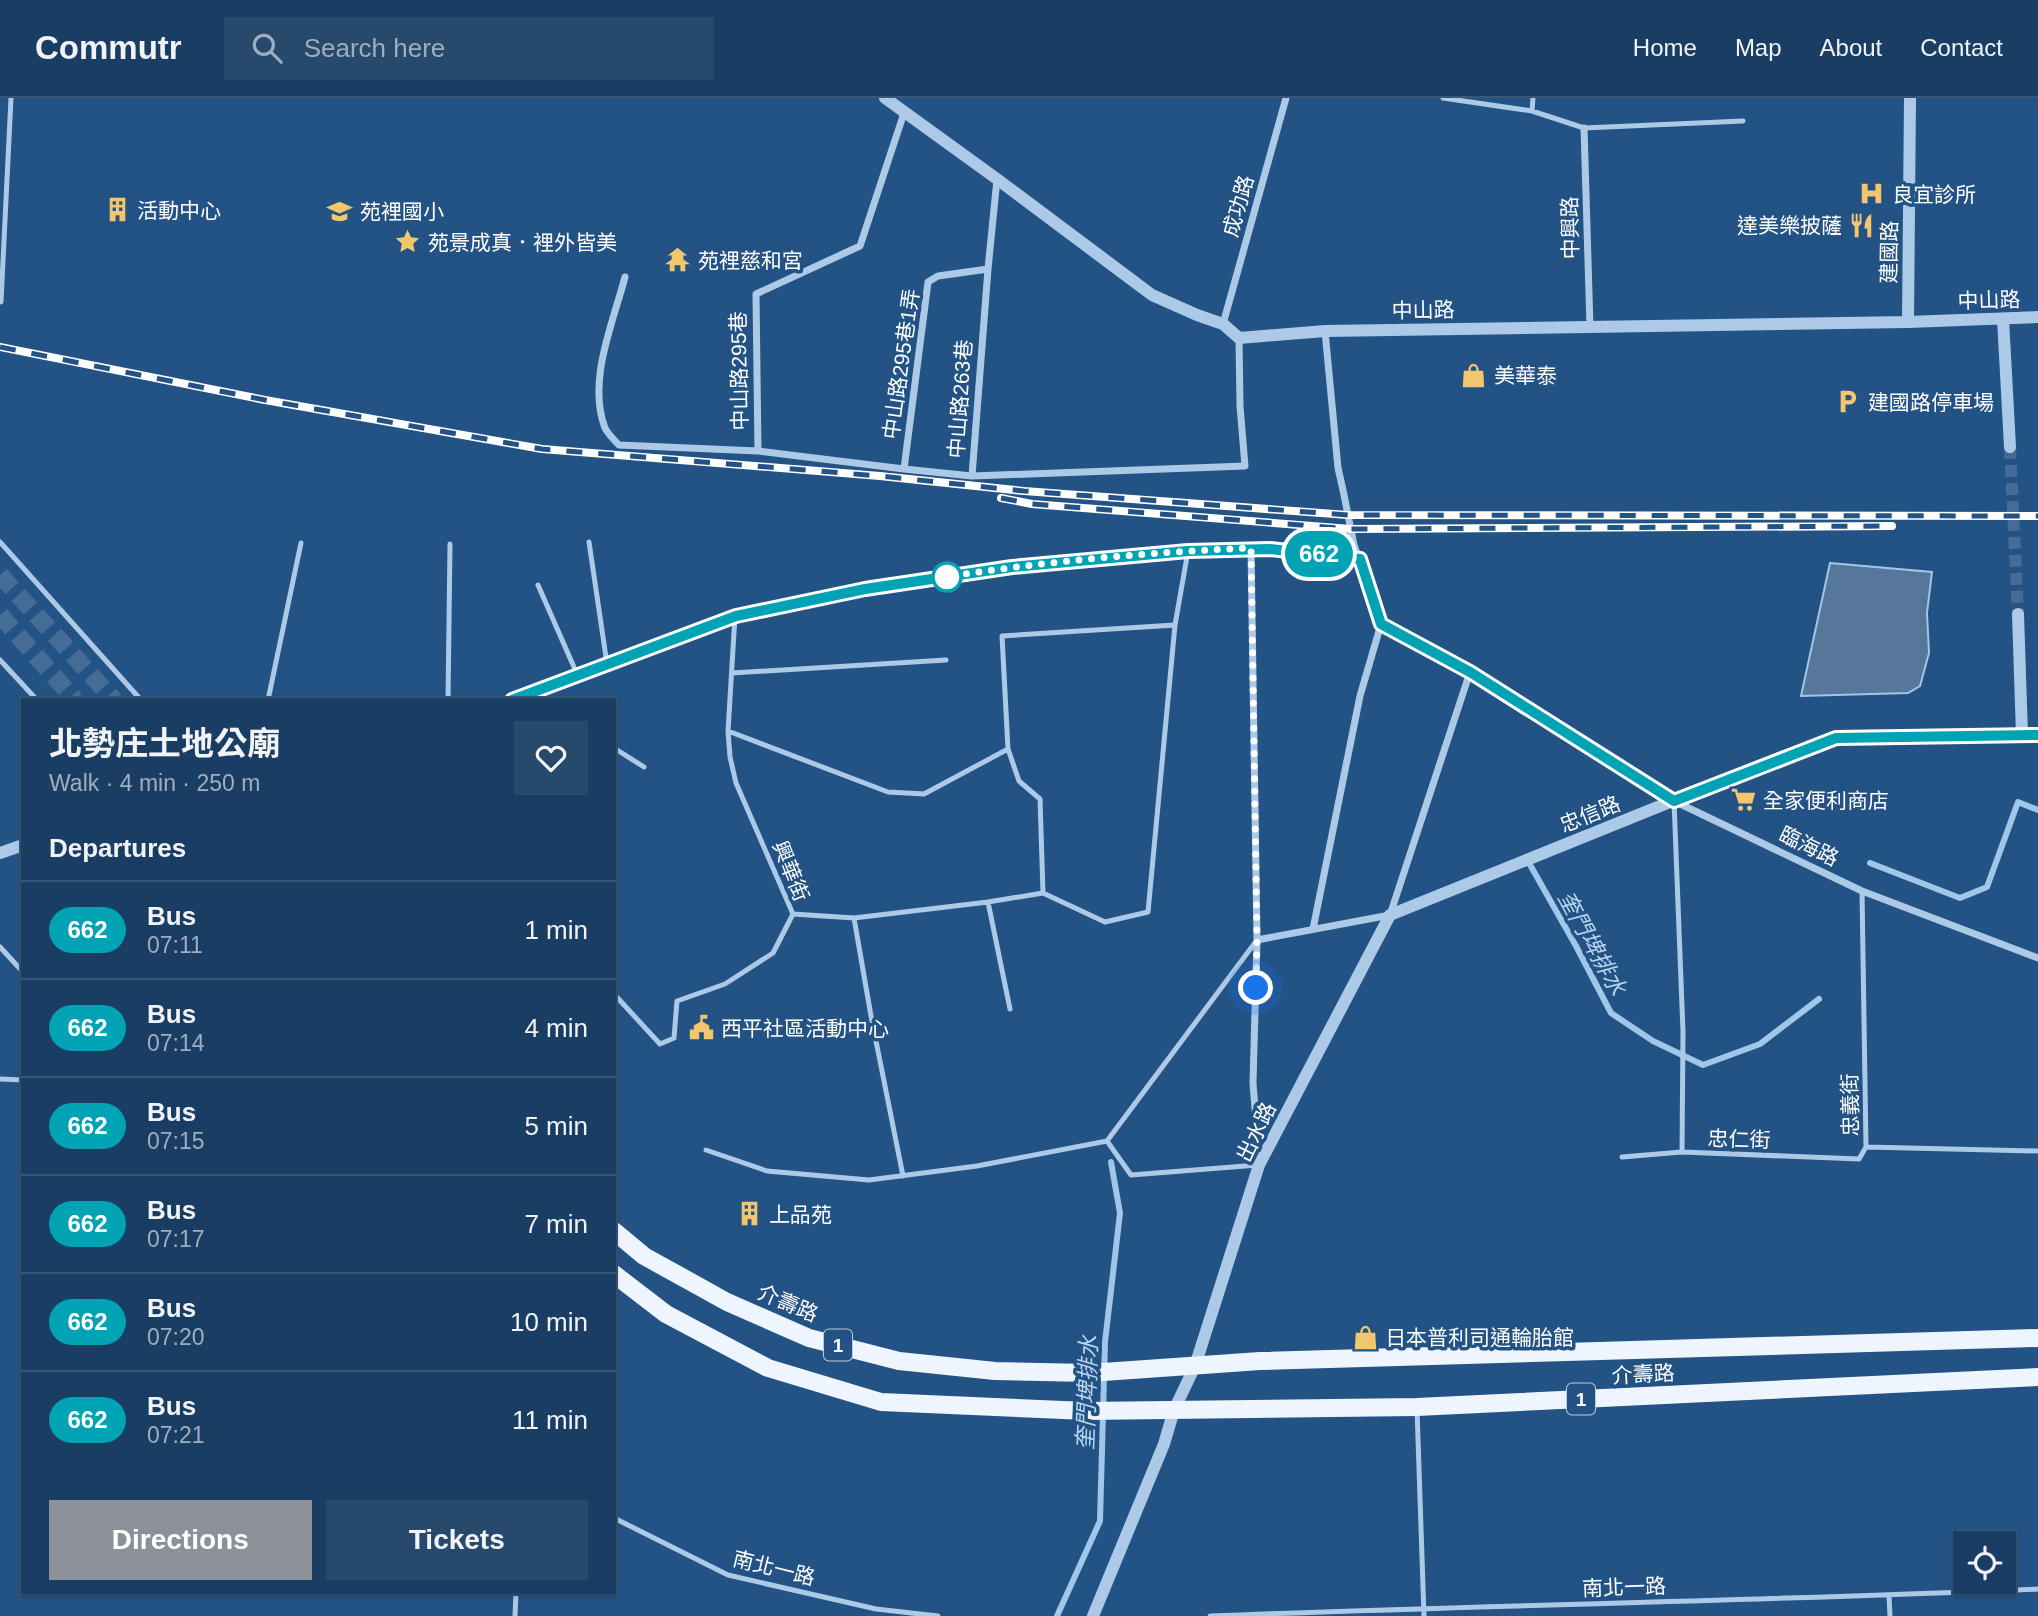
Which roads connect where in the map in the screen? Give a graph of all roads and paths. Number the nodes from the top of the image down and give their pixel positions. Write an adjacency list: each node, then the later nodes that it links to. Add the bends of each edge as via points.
1 (11, 98): 12 (lane)
2 (885, 98): 8 (street)
3 (1286, 98): 19 (street, 成功路)
4 (1443, 98): 7 (lane)
5 (1533, 98): 7 (lane)
6 (1910, 98): 18 (street, 建國路)
7 (1532, 111): 10 (lane)
8 (904, 113): 11 (street); 24 (street, 中山路295巷, via 860,246 756,294)
9 (1743, 121): 10 (lane)
10 (1584, 128): 20 (street, 中興路)
11 (997, 179): 13 (street, 中山路263巷); 19 (street, via 1152,295)
12 (3, 197): 15 (lane)
13 (988, 269): 25 (street, 中山路295巷1弄, via 938,276 928,282); 26 (street, 中山路263巷)
14 (625, 277): 24 (street, via 598,376 606,430 619,445)
15 (1, 302)
16 (2038, 317): 17 (street, 中山路)
17 (2003, 319): 18 (street, 中山路); 23 (street)
18 (1908, 322): 20 (street, 中山路)
19 (1223, 324): 22 (street)
20 (1590, 327): 21 (street, 中山路)
21 (1325, 331): 22 (street, 中山路); 33 (street, via 1339,468)
22 (1239, 338): 26 (street, 中山路263巷, via 1245,466)
23 (2010, 447)
24 (758, 451): 25 (street)
25 (904, 469): 26 (street)
26 (972, 476)
27 (0, 542): 47 (lane)
28 (589, 542): 41 (lane)
29 (301, 543): 48 (lane)
30 (450, 544): 49 (lane)
31 (1251, 548): 32 (street); 33 (street); 68 (street)
32 (1188, 551): 36 (street, via 1012,567 865,589); 38 (lane)
33 (1360, 559): 37 (street)
34 (538, 585): 44 (lane)
35 (2018, 614): 53 (street)
36 (736, 616): 41 (street); 43 (lane, 興華街)
37 (1381, 624): 42 (street, 臨海路); 67 (street, via 1360,696)
38 (1175, 625): 56 (lane, via 1002,636); 62 (lane, via 1148,912 1105,922)
39 (0, 660): 46 (lane)
40 (946, 660): 43 (lane)
41 (607, 663): 44 (street)
42 (1470, 672): 58 (street, 臨海路); 65 (street, 出水路)
43 (732, 673): 52 (lane, 興華街)
44 (578, 674): 45 (street)
45 (528, 693): 50 (street); 51 (lane)
46 (35, 698)
47 (139, 698)
48 (268, 698)
49 (449, 698)
50 (517, 698)
51 (537, 698)
52 (728, 731): 56 (lane, via 888,792 924,794); 64 (lane, 興華街, via 736,783)
53 (2022, 735): 54 (street); 58 (street, 忠信路, via 1836,738)
54 (2038, 735)
55 (616, 749): 57 (lane)
56 (1008, 749): 62 (lane, via 1019,781 1040,799)
57 (644, 767)
58 (1674, 801): 61 (street, 臨海路); 65 (street, 忠信路); 80 (lane, 忠仁街, via 1684,1075)
59 (21, 846): 60 (street)
60 (0, 853)
61 (1862, 891): 70 (street, 臨海路); 77 (lane, 忠義街)
62 (1043, 893): 63 (lane)
63 (988, 902): 66 (lane); 73 (lane)
64 (793, 914): 66 (lane); 72 (lane, 興華街, via 773,953 725,985 677,1001 674,1038 660,1044)
65 (1390, 915): 67 (street, 忠信路); 82 (street, 出水路)
66 (855, 918): 83 (lane)
67 (1313, 929): 68 (street, 忠信路)
68 (1257, 940): 76 (lane); 82 (street, via 1253,1083)
69 (0, 947): 71 (lane)
70 (2038, 958)
71 (21, 970)
72 (616, 996)
73 (1010, 1009)
74 (0, 1079): 75 (lane)
75 (21, 1080)
76 (1107, 1141): 82 (lane, via 1131,1175); 83 (lane)
77 (1867, 1147): 79 (lane, 忠義街); 80 (lane, 忠仁街, via 1859,1158)
78 (706, 1150): 83 (lane, via 767,1171 869,1180)
79 (2038, 1151)
80 (1682, 1152): 81 (lane)
81 (1622, 1157)
82 (1259, 1165): 87 (street, 出水路)
83 (903, 1175)
84 (616, 1233): 87 (main road, 介壽路 / 1, via 644,1256 727,1302 809,1338 899,1361 995,1371 1089,1373)
85 (616, 1276): 90 (main road, 介壽路 / 1, via 666,1314 768,1368 881,1402)
86 (2038, 1338): 87 (main road, 介壽路 / 1, via 1260,1360)
87 (1195, 1366): 90 (street, 出水路)
88 (2038, 1377): 89 (main road, 介壽路 / 1)
89 (1417, 1407): 90 (main road, 介壽路 / 1); 95 (lane)
90 (1174, 1410): 98 (street, 出水路)
91 (616, 1519): 97 (lane, 南北一路, via 728,1575 876,1609)
92 (2038, 1589): 94 (lane, 南北一路)
93 (516, 1594): 96 (lane)
94 (1889, 1595): 95 (lane, 南北一路); 101 (lane)
95 (1424, 1608): 99 (lane, 南北一路); 100 (lane)
96 (515, 1616)
97 (938, 1616)
98 (1093, 1616)
99 (1210, 1616)
100 (1424, 1616)
101 (1890, 1616)

